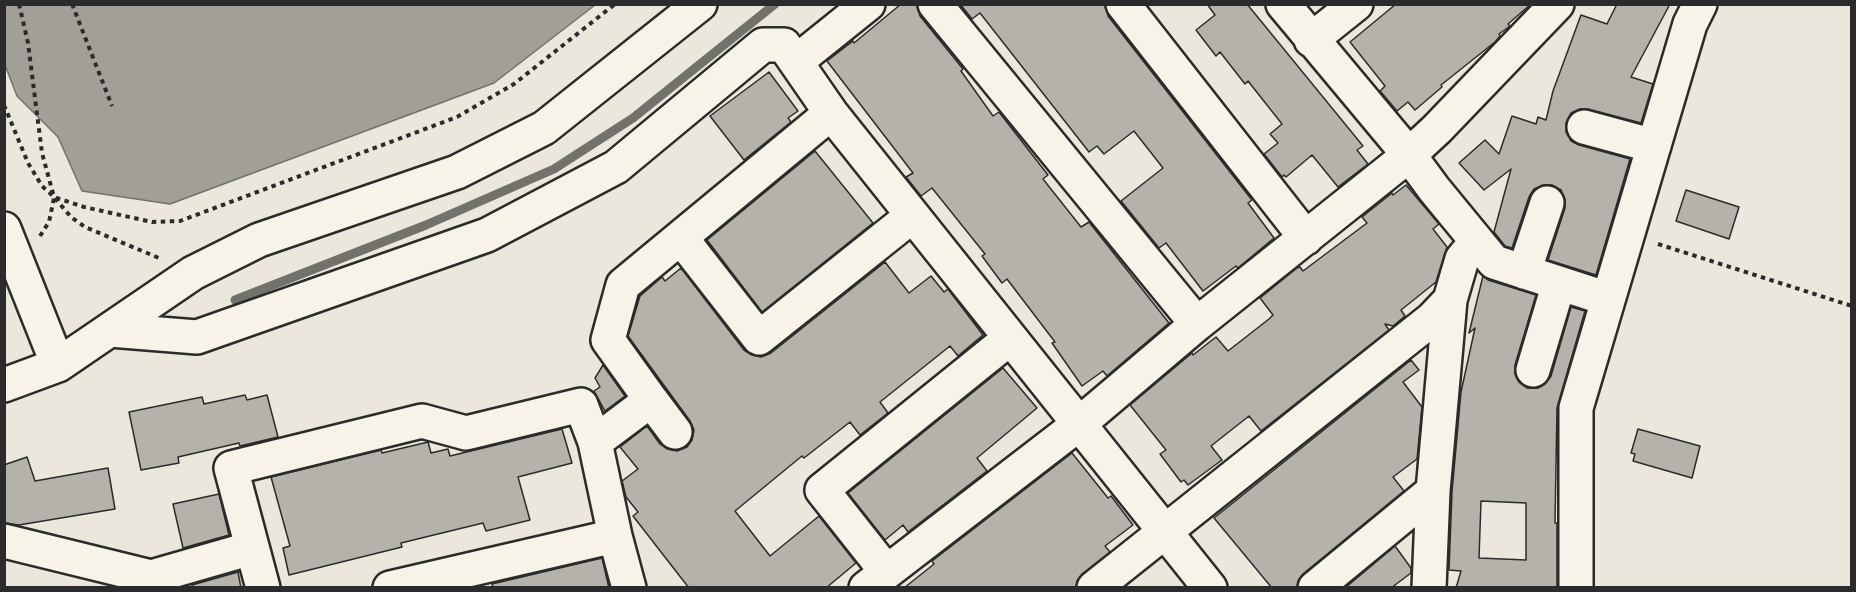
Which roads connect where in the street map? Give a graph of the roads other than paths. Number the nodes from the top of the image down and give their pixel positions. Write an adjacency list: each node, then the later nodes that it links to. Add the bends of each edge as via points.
1 (700, 4): 26 (street, via 544,128 457,172 258,240 193,273)
2 (868, 4): 10 (street)
3 (935, 4): 25 (street)
4 (1123, 4): 19 (street)
5 (1283, 4): 9 (street)
6 (1356, 4): 9 (street)
7 (1557, 4): 14 (street)
8 (1700, 4): 13 (street, via 1690,24)
9 (1311, 40): 14 (street)
10 (797, 62): 11 (street); 26 (street, via 784,45 763,45 616,167 487,235 197,337)
11 (831, 113): 16 (street); 18 (street)
12 (1584, 127): 13 (street)
13 (1653, 146): 23 (street)
14 (1409, 155): 19 (street); 20 (street)
15 (1547, 203): 21 (street)
16 (912, 216): 18 (street, via 759,338); 27 (street)
17 (4, 229): 28 (street)
18 (681, 238): 31 (street, via 622,285 608,340)
19 (1306, 238): 25 (street)
20 (1476, 242): 21 (street, via 1494,262); 24 (street, via 1462,259)
21 (1524, 272): 22 (street)
22 (1559, 283): 23 (street); 29 (street)
23 (1608, 299): 49 (street, via 1576,408)
24 (1450, 300): 35 (street); 36 (street, via 1432,319)
25 (1197, 324): 32 (street)
26 (110, 330): 28 (street)
27 (1009, 339): 32 (street); 40 (street, via 822,490)
28 (58, 366): 30 (street)
29 (1533, 370)
30 (4, 385)
31 (651, 400): 33 (street); 34 (street)
32 (1079, 424): 36 (street); 40 (street)
33 (675, 432)
34 (594, 442): 37 (street); 39 (street, via 581,405 466,434 422,421 231,468)
35 (1433, 491): 47 (street); 48 (street)
36 (1165, 531): 45 (street); 46 (street)
37 (615, 536): 43 (street); 44 (street)
38 (4, 541): 41 (street)
39 (252, 548): 41 (street); 42 (street)
40 (876, 579)
41 (152, 582)
42 (263, 588)
43 (390, 588)
44 (629, 588)
45 (1094, 588)
46 (1210, 588)
47 (1315, 588)
48 (1429, 588)
49 (1576, 588)

